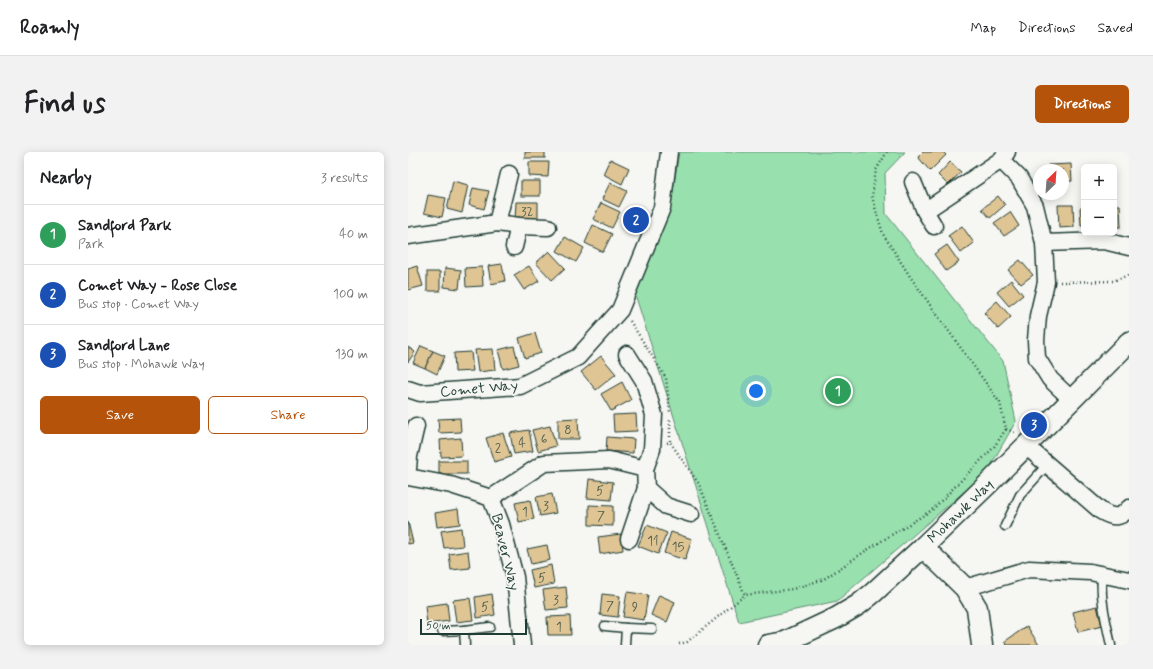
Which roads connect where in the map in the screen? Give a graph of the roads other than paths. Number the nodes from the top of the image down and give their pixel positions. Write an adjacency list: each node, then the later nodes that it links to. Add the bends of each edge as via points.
1 (670, 152): 16 (street, Comet Way, via 662,208 620,310 578,357 520,386 420,393)
2 (1004, 156): 5 (street); 11 (street, via 1035,206)
3 (509, 174): 6 (street)
4 (913, 182): 5 (street)
5 (925, 211): 8 (street)
6 (497, 223): 7 (street); 10 (street)
7 (520, 226): 9 (street); 12 (street)
8 (934, 226)
9 (548, 227)
10 (408, 236)
11 (1044, 243): 13 (street, via 1104,241); 17 (street, via 1046,282 1038,316 1037,358 1050,379)
12 (514, 246)
13 (1129, 247)
14 (1129, 342): 17 (street, Mohawk Way)
15 (627, 354): 22 (street, via 644,381 654,414 652,449)
16 (408, 389)
17 (1072, 400): 19 (street, Mohawk Way)
18 (416, 426): 21 (street)
19 (1026, 446): 20 (street); 30 (street, Mohawk Way)
20 (1047, 465): 26 (street, via 1110,516 1120,516); 28 (lane, via 1020,495)
21 (408, 469)
22 (645, 469): 24 (street); 25 (street, via 609,460 544,463)
23 (408, 478): 25 (street, Beaver Way, via 451,485)
24 (646, 488): 27 (street, via 666,506); 29 (street)
25 (491, 498): 41 (street, Beaver Way, via 501,524 515,577)
26 (1129, 508)
27 (691, 514)
28 (1005, 526)
29 (629, 539)
30 (923, 547): 33 (street); 43 (street, Mohawk Way, via 858,605 785,642)
31 (1102, 575): 32 (street); 33 (street, via 1090,572 1029,569); 45 (lane, via 1102,597)
32 (1129, 580)
33 (965, 588): 44 (street, via 976,608)
34 (605, 626): 36 (lane)
35 (490, 627): 38 (lane)
36 (626, 628): 37 (lane); 42 (lane)
37 (652, 629)
38 (464, 630): 39 (lane); 40 (lane)
39 (442, 631)
40 (465, 645)
41 (522, 645)
42 (625, 645)
43 (768, 645)
44 (982, 645)
45 (1111, 645)

